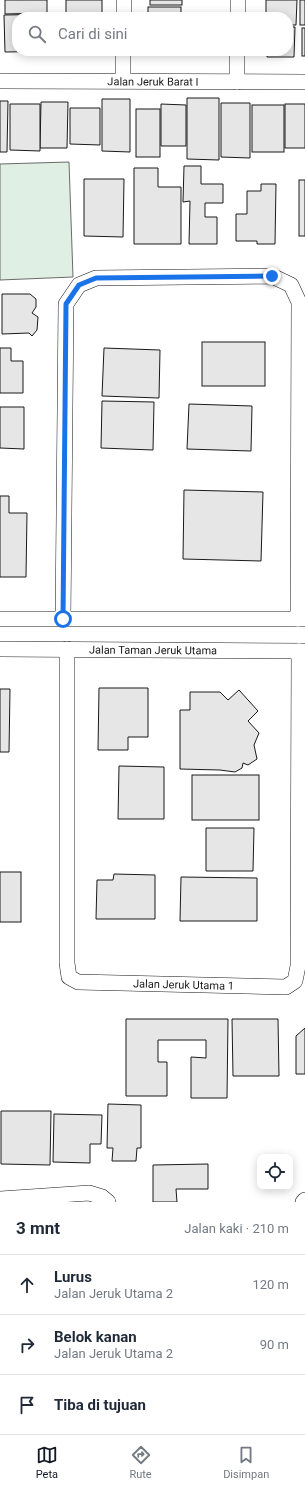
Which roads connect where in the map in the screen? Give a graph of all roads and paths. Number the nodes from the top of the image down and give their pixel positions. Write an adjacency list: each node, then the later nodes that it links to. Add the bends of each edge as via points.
1 (124, 0): 3 (street)
2 (238, 0): 4 (street)
3 (124, 12)
4 (238, 12)
5 (123, 56): 7 (street)
6 (238, 56): 9 (street)
7 (123, 80): 8 (street, Jalan Jeruk Barat I); 9 (street, Jalan Jeruk Barat I)
8 (0, 81)
9 (237, 82): 10 (street, Jalan Jeruk Barat I)
10 (305, 82)
11 (0, 619): 12 (street)
12 (63, 619): 13 (street); 13 (street, via 66,304 79,285 96,278 272,276 291,285 299,302)
13 (302, 620)
14 (0, 649): 15 (street, Jalan Taman Jeruk Utama)
15 (66, 649): 16 (street, Jalan Taman Jeruk Utama); 16 (street, Jalan Jeruk Utama 1, via 69,977 78,982 286,987 295,981 298,966)
16 (302, 651)
17 (0, 1198): 18 (street, via 89,1194 102,1197)
18 (108, 1202)

